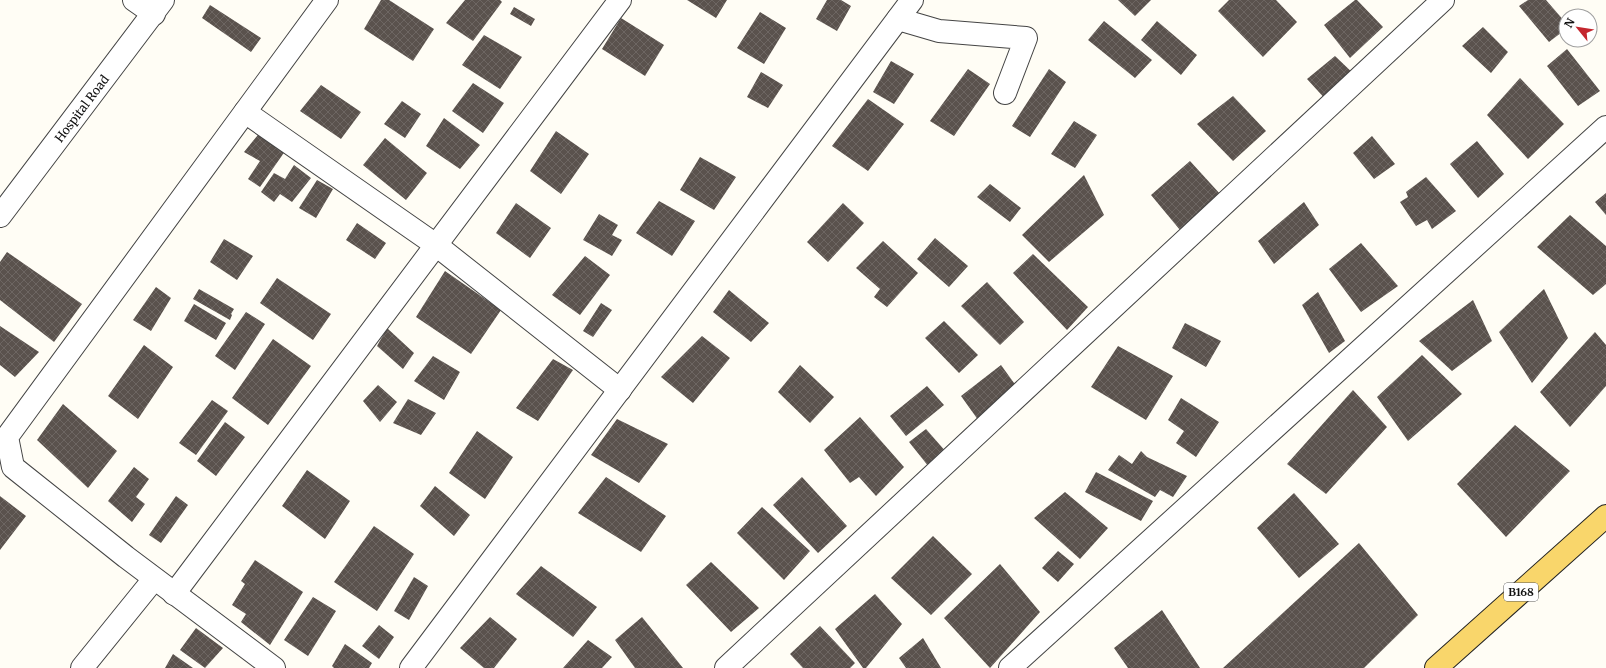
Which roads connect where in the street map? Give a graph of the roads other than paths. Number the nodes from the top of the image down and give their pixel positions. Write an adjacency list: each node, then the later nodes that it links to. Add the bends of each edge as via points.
1 (134, 0): 6 (street)
2 (327, 0): 9 (street)
3 (620, 0): 12 (street)
4 (912, 0): 7 (street)
5 (1443, 0): 20 (street)
6 (158, 7): 11 (street, Hospital Road)
7 (898, 19): 8 (street, via 939,32 1026,38); 13 (street)
8 (1005, 93)
9 (244, 112): 12 (street); 15 (street, via 6,437 12,466)
10 (1606, 127): 21 (street)
11 (0, 216)
12 (436, 245): 13 (street); 16 (street)
13 (620, 390): 19 (street)
14 (1606, 516): 22 (main road, B168)
15 (154, 579): 16 (street); 17 (street)
16 (174, 594): 18 (street)
17 (82, 668)
18 (274, 668)
19 (411, 668)
20 (726, 668)
21 (1010, 668)
22 (1436, 668)

